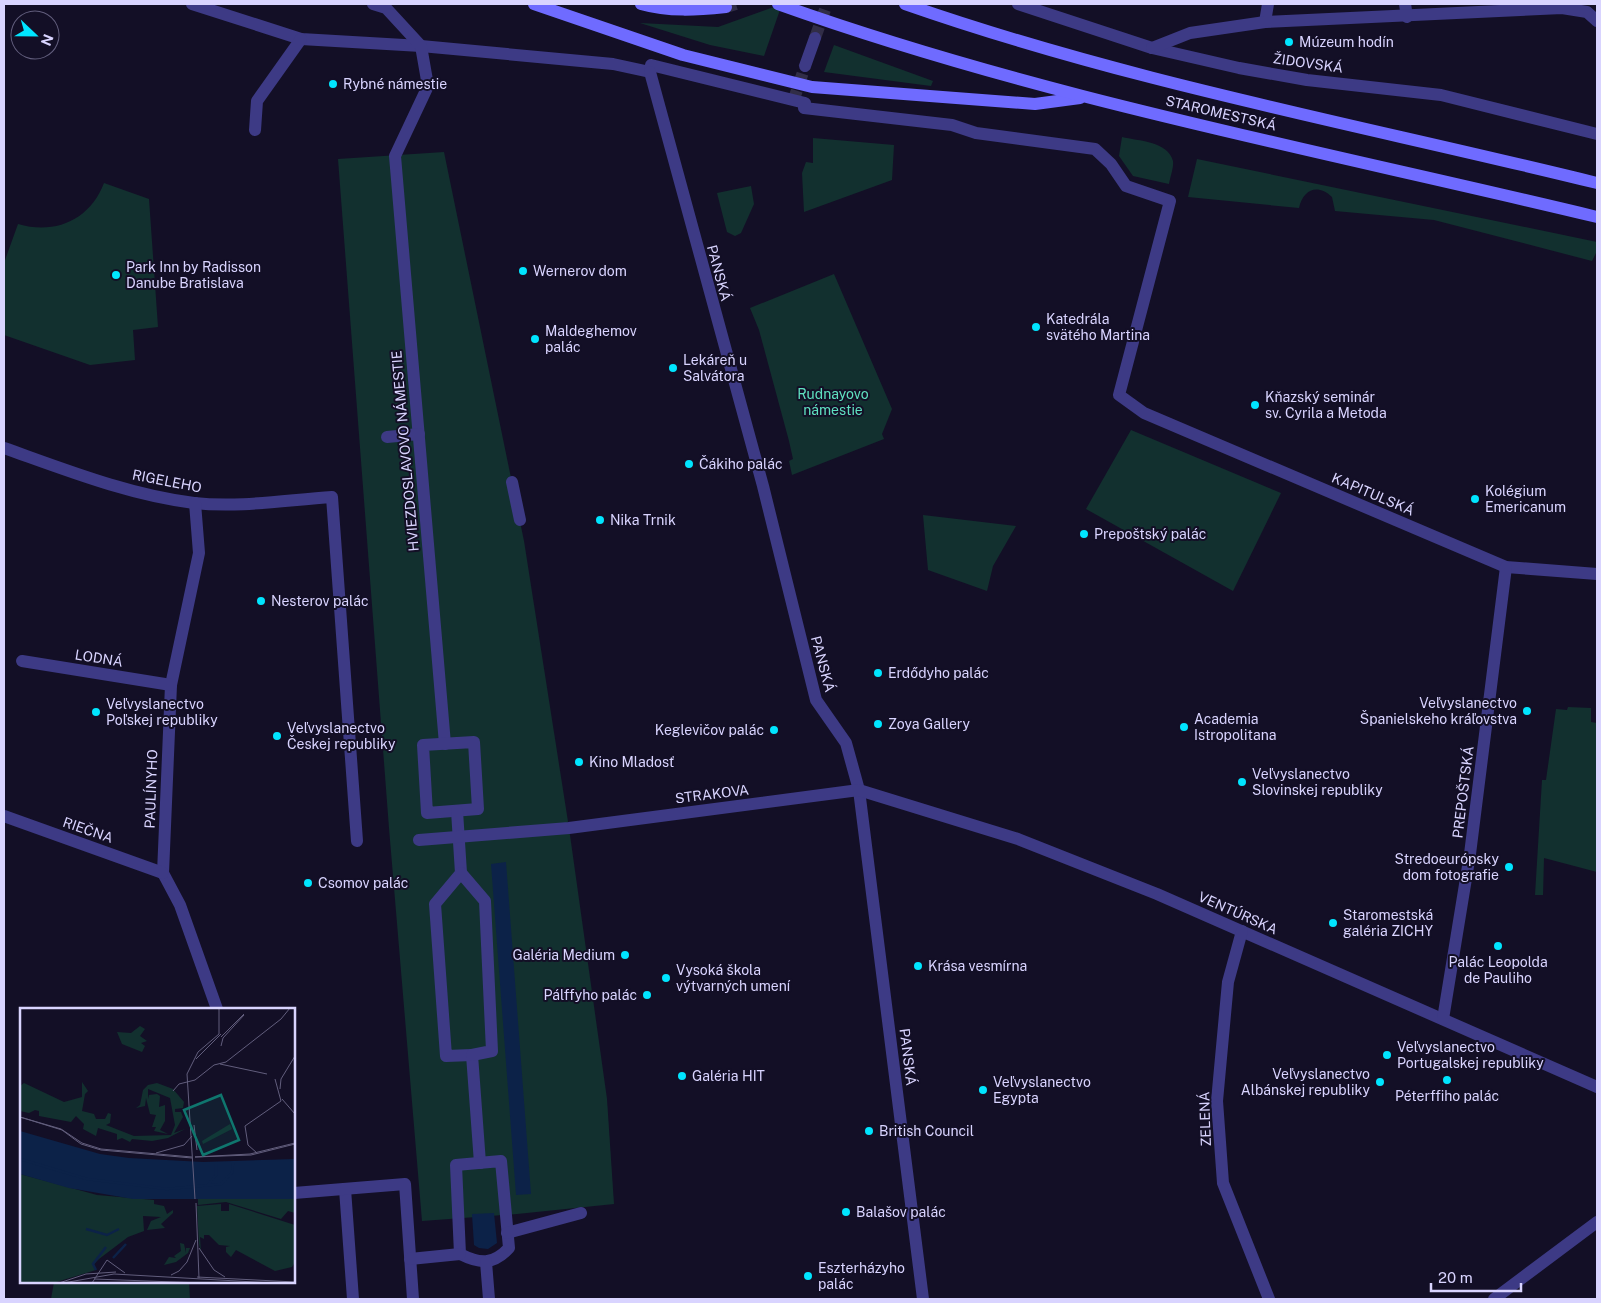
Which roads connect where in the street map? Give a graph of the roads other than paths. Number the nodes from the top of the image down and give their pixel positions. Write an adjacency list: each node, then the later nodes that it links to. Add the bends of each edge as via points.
1 (192, 4): 15 (street)
2 (373, 4): 9 (street)
3 (534, 4): 20 (main road, via 648,45 812,87 1035,104)
4 (641, 4): 10 (main road, via 688,10)
5 (778, 4): 20 (main road, STAROMESTSKÁ, via 999,75)
6 (905, 4): 23 (main road, STAROMESTSKÁ, via 974,28 1242,102)
7 (1018, 4): 17 (street, ŽIDOVSKÁ)
8 (1268, 4): 13 (street)
9 (386, 6): 16 (street)
10 (726, 7)
11 (1406, 10): 12 (street, via 1562,8 1587,12); 13 (street)
12 (1597, 21)
13 (1265, 22): 17 (street, via 1190,33)
14 (815, 38): 18 (street)
15 (301, 39): 16 (street); 21 (street, via 257,101)
16 (420, 46): 19 (street, via 613,64); 25 (street, HVIEZDOSLAVOVO NÁMESTIE, via 428,86 395,156)
17 (1152, 48): 22 (street, ŽIDOVSKÁ, via 1307,80 1441,95)
18 (805, 66)
19 (650, 72): 31 (street, KAPITULSKÁ, via 651,65 805,103 804,108 952,125 976,133 1095,149 1111,164 1126,186 1170,201 1118,395 1144,412); 36 (street, PANSKÁ, via 763,486 816,700 846,743)
20 (1087, 97): 24 (main road, STAROMESTSKÁ)
21 (255, 130)
22 (1597, 134)
23 (1597, 183)
24 (1597, 218)
25 (419, 434): 26 (street); 35 (street, HVIEZDOSLAVOVO NÁMESTIE)
26 (387, 437)
27 (4, 448): 29 (street, RIGELEHO, via 114,486)
28 (512, 482): 30 (street)
29 (195, 503): 34 (street, PAULÍNYHO, via 199,553); 41 (street, RIGELEHO, via 230,505 332,497)
30 (520, 520)
31 (1506, 568): 32 (street, KAPITULSKÁ); 46 (street, PREPOŠTSKÁ, via 1470,854)
32 (1597, 574)
33 (22, 660): 34 (street, LODNÁ)
34 (171, 685): 42 (street, PAULÍNYHO)
35 (445, 744): 37 (street, via 474,742 478,810); 37 (street, via 423,746 427,813)
36 (859, 790): 39 (street, STRAKOVA, via 569,828); 44 (street, VENTÚRSKA, via 1018,839); 61 (street, PANSKÁ)
37 (457, 811): 39 (street)
38 (4, 816): 42 (street, RIEČNA)
39 (458, 836): 40 (street); 43 (street)
40 (419, 840)
41 (357, 841)
42 (163, 873): 45 (street, via 180,905)
43 (461, 873): 47 (street, via 485,901 492,1051); 47 (street, via 435,904 446,1056)
44 (1242, 931): 46 (street, VENTÚRSKA); 62 (street, ZELENÁ, via 1228,982 1217,1101 1223,1183)
45 (217, 1008)
46 (1443, 1019): 48 (street, VENTÚRSKA)
47 (472, 1055): 49 (street)
48 (1597, 1087)
49 (480, 1162): 54 (street, via 501,1161); 55 (street, via 456,1165)
50 (346, 1189): 51 (street); 56 (street, via 405,1184); 58 (street)
51 (295, 1193)
52 (582, 1213): 54 (street)
53 (1597, 1222): 63 (street)
54 (507, 1233): 57 (street, via 509,1248 500,1257)
55 (460, 1254): 56 (street); 57 (street)
56 (410, 1259): 59 (street)
57 (486, 1262): 60 (street)
58 (353, 1299)
59 (413, 1299)
60 (489, 1299)
61 (923, 1299)
62 (1269, 1299)
63 (1494, 1299)

